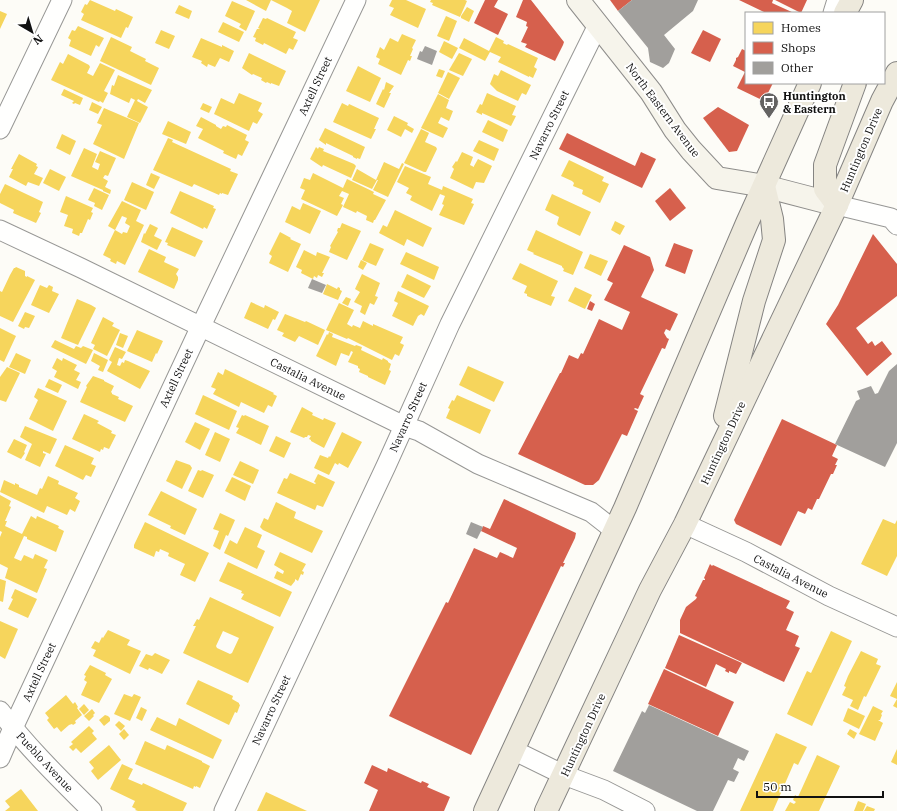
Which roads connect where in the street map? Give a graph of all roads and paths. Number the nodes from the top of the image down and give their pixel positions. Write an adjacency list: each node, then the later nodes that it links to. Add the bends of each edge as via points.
1 (62, 0): 14 (street)
2 (356, 0): 19 (street, Axtell Street)
3 (578, 0): 10 (main road, North Eastern Avenue)
4 (837, 0): 7 (street)
5 (852, 0): 8 (main road)
6 (864, 0): 9 (main road)
7 (833, 12)
8 (846, 12)
9 (862, 12)
10 (598, 25): 15 (main road, North Eastern Avenue, via 652,92 675,130 717,178); 20 (street, Navarro Street, via 457,311)
11 (897, 73): 16 (main road, Huntington Drive, via 882,101)
12 (810, 84): 15 (main road)
13 (855, 84): 16 (main road, via 825,165 825,189)
14 (0, 129)
15 (764, 186): 16 (main road, North Eastern Avenue); 21 (main road, via 774,240 754,301); 23 (main road)
16 (837, 205): 17 (street, via 891,218); 21 (main road, Huntington Drive)
17 (897, 225)
18 (0, 230): 19 (street, Castalia Avenue)
19 (201, 326): 20 (street, Castalia Avenue); 26 (street, Axtell Street)
20 (404, 426): 23 (street, Castalia Avenue, via 419,431 478,464 591,512); 31 (street, Navarro Street)
21 (713, 464): 22 (main road, Huntington Drive)
22 (685, 524): 24 (street, Castalia Avenue); 29 (main road, Huntington Drive, via 650,590)
23 (614, 530): 27 (main road)
24 (897, 627)
25 (0, 711): 26 (street, Pueblo Avenue)
26 (13, 728): 28 (street, Axtell Street); 30 (street, Pueblo Avenue)
27 (513, 750): 29 (street); 32 (main road)
28 (0, 758)
29 (564, 775): 33 (main road, Huntington Drive); 34 (street, via 604,790)
30 (92, 811)
31 (224, 811)
32 (485, 811)
33 (546, 811)
34 (645, 811)

